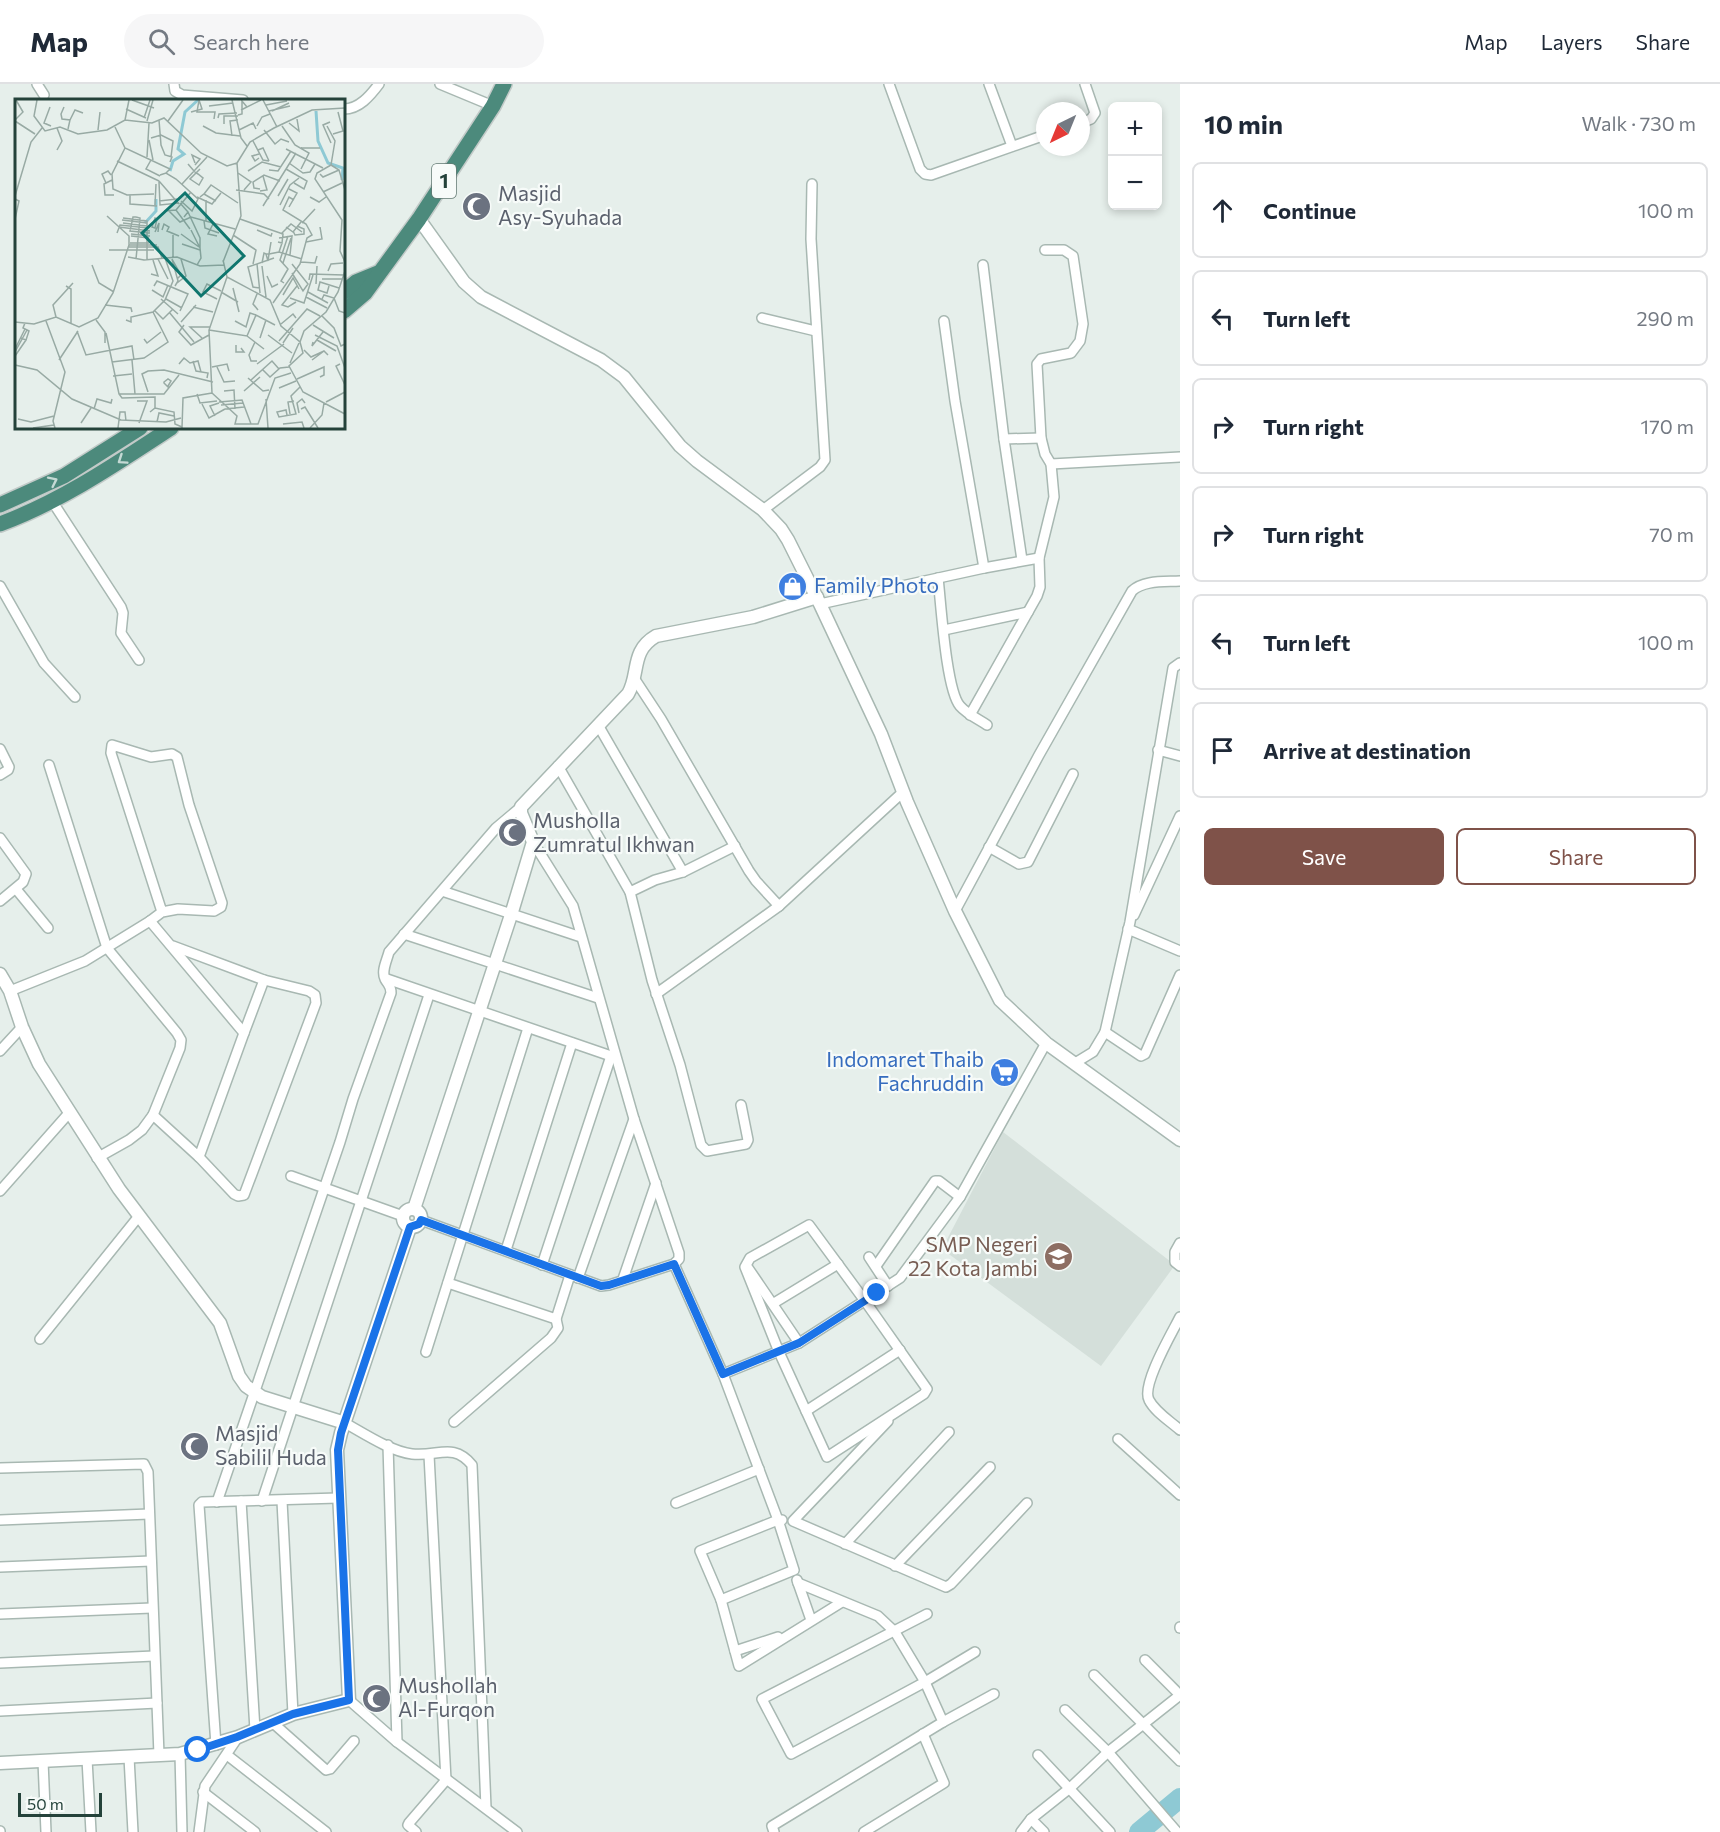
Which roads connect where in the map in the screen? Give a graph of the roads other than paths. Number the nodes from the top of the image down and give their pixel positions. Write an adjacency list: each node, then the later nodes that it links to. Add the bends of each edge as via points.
1 (36, 84): 9 (street)
2 (174, 84): 10 (street, via 182,95)
3 (379, 84): 12 (street, via 358,106)
4 (440, 84): 11 (street)
5 (504, 84): 11 (highway, 1)
6 (889, 84): 15 (street, via 925,174)
7 (989, 84): 15 (street)
8 (1085, 84): 13 (street, via 1095,113)
9 (44, 95)
10 (231, 99)
11 (493, 106): 17 (highway, 1)
12 (345, 109)
13 (1090, 119)
14 (1036, 138): 15 (street)
15 (1012, 146)
16 (812, 183): 25 (street)
17 (419, 219): 20 (highway, 1); 34 (street, via 469,288 619,372 680,446)
18 (1045, 250): 28 (street, via 1064,250 1073,256 1083,324 1080,341 1071,353 1041,359 1037,364)
19 (983, 265): 29 (street)
20 (378, 273): 21 (highway, 1); 22 (highway, 1)
21 (345, 291)
22 (345, 310)
23 (762, 318): 25 (street)
24 (944, 321): 38 (street)
25 (816, 331): 34 (street, via 825,460)
26 (138, 429): 33 (highway, one-way to 26, via 63,476)
27 (169, 429): 32 (highway, one-way to 32)
28 (1041, 438): 29 (street); 31 (street)
29 (1004, 439): 37 (street)
30 (1180, 457): 31 (street)
31 (1051, 464): 36 (street, via 1054,497)
32 (52, 501): 35 (highway); 45 (street, via 121,607 121,633)
33 (0, 504)
34 (763, 510): 42 (street, via 785,535)
35 (0, 524)
36 (1039, 558): 37 (street); 43 (street, via 1040,591)
37 (1022, 560): 38 (street)
38 (984, 567): 39 (street)
39 (938, 578): 42 (street); 44 (street)
40 (1180, 581): 65 (street, via 1140,585 1132,591)
41 (0, 586): 48 (street, via 44,663)
42 (819, 600): 47 (street, via 656,636 645,645 636,662); 59 (street, via 881,734)
43 (1028, 612): 44 (street); 49 (street)
44 (944, 630): 49 (street, via 956,699)
45 (139, 660)
46 (1180, 663): 53 (street, via 1173,668)
47 (634, 678): 51 (street, via 628,694); 64 (street)
48 (75, 698)
49 (970, 715): 50 (street)
50 (987, 724)
51 (598, 725): 56 (street); 66 (street)
52 (0, 749): 58 (street, via 9,767)
53 (1158, 750): 54 (street); 76 (street)
54 (1180, 756)
55 (49, 765): 81 (street)
56 (558, 766): 60 (street); 69 (street)
57 (1073, 774): 65 (street, via 1028,862 1019,864)
58 (0, 775)
59 (903, 792): 71 (street); 72 (street)
60 (521, 807): 63 (street); 68 (street, via 496,828)
61 (1180, 816): 76 (street)
62 (0, 838): 67 (street, via 25,871 25,880)
63 (532, 842): 74 (street); 79 (street, via 569,899)
64 (735, 846): 66 (street); 71 (street, via 755,880)
65 (989, 847): 72 (street)
66 (684, 872): 69 (street)
67 (16, 889): 70 (street); 77 (street)
68 (442, 891): 74 (street); 78 (street)
69 (630, 892): 89 (street)
70 (0, 901)
71 (779, 906): 89 (street)
72 (955, 911): 98 (street, via 1000,1000)
73 (162, 912): 73 (street, via 218,910 222,903 177,757 151,757 112,745 111,753); 75 (street)
74 (511, 915): 79 (street); 83 (street)
75 (150, 921): 80 (street); 81 (street)
76 (1129, 926): 82 (street); 95 (street)
77 (48, 928)
78 (404, 934): 83 (street); 86 (street, via 389,952)
79 (581, 937): 91 (street)
80 (171, 946): 87 (street); 96 (street)
81 (106, 948): 88 (street, via 71,968); 104 (street, via 181,1040)
82 (1180, 951)
83 (493, 964): 91 (street); 92 (street)
84 (0, 974): 88 (street)
85 (1180, 975): 95 (street, via 1145,1054 1141,1056)
86 (385, 978): 90 (street); 111 (street, via 391,993)
87 (264, 980): 96 (street); 107 (street, via 309,990 316,1003 244,1195 234,1194)
88 (10, 991): 93 (street)
89 (656, 993): 102 (street, via 704,1149 746,1144)
90 (429, 995): 92 (street); 114 (street)
91 (598, 998): 100 (street)
92 (479, 1012): 94 (street); 116 (street, via 414,1209 409,1209)
93 (22, 1027): 99 (street); 103 (street)
94 (528, 1028): 97 (street); 117 (street)
95 (1105, 1032): 101 (street, via 1093,1052)
96 (244, 1033): 107 (street)
97 (572, 1042): 100 (street); 119 (street)
98 (1046, 1042): 101 (street); 113 (street)
99 (0, 1051)
100 (613, 1055): 105 (street); 124 (street)
101 (1075, 1063): 106 (street)
102 (741, 1105)
103 (69, 1113): 108 (street); 112 (street)
104 (153, 1115): 107 (street); 108 (street, via 135,1136)
105 (634, 1119): 110 (street); 127 (street)
106 (1179, 1137)
107 (198, 1157)
108 (98, 1158): 115 (street)
109 (291, 1176): 111 (street)
110 (656, 1183): 121 (street, via 679,1253); 128 (street)
111 (324, 1188): 114 (street); 141 (street)
112 (0, 1191)
113 (960, 1197): 125 (street, via 934,1181); 130 (street, via 900,1278)
114 (361, 1201): 116 (street); 142 (street)
115 (139, 1216): 135 (street); 141 (street, via 220,1323 239,1376)
116 (411, 1221): 117 (street); 146 (street)
117 (463, 1235): 119 (street); 129 (street)
118 (1180, 1243): 126 (street, via 1175,1252 1175,1262)
119 (506, 1250): 124 (street)
120 (869, 1257): 125 (street)
121 (674, 1264): 128 (street); 140 (street)
122 (746, 1264): 123 (street, via 809,1225); 132 (street); 139 (street)
123 (838, 1264): 131 (street); 132 (street)
124 (542, 1265): 127 (street)
125 (876, 1266): 130 (street)
126 (1180, 1266)
127 (574, 1276): 128 (street, via 601,1286); 134 (street)
128 (623, 1280)
129 (448, 1283): 134 (street); 138 (street)
130 (888, 1286): 131 (street)
131 (865, 1301): 136 (street); 137 (street)
132 (774, 1303): 136 (street)
133 (1180, 1317): 147 (street, via 1147,1391 1148,1400)
134 (556, 1319): 145 (street, via 558,1328 551,1338)
135 (40, 1339)
136 (799, 1343): 139 (street)
137 (900, 1350): 143 (street, via 927,1389); 144 (street)
138 (426, 1352)
139 (779, 1352): 140 (street); 144 (street)
140 (723, 1374): 154 (street)
141 (254, 1392): 142 (street); 160 (street)
142 (292, 1406): 146 (street); 158 (street)
143 (900, 1409): 144 (street, via 827,1457); 166 (street)
144 (806, 1411)
145 (454, 1422)
146 (345, 1423): 150 (street); 156 (street, via 338,1450)
147 (1180, 1430)
148 (949, 1432): 167 (street)
149 (1118, 1439): 155 (street)
150 (388, 1445): 151 (street, via 406,1453); 202 (street)
151 (429, 1455): 214 (street); 217 (street, via 458,1452 471,1462 474,1472)
152 (990, 1467): 169 (street)
153 (0, 1468): 163 (street, via 144,1464 148,1472)
154 (759, 1469): 161 (street); 165 (street)
155 (1178, 1490)
156 (338, 1498): 159 (street); 190 (street)
157 (241, 1501): 158 (street); 160 (street); 198 (street)
158 (262, 1501): 159 (street)
159 (282, 1501): 194 (street)
160 (217, 1502): 203 (street, via 202,1502 198,1506)
161 (676, 1503)
162 (1027, 1503): 169 (street, via 946,1587)
163 (149, 1514): 164 (street); 168 (street)
164 (0, 1520)
165 (778, 1520): 166 (street); 171 (street); 173 (street, via 700,1551)
166 (793, 1521): 167 (street)
167 (845, 1544): 169 (street)
168 (151, 1561): 170 (street); 175 (street)
169 (895, 1566)
170 (0, 1568)
171 (794, 1570): 172 (street); 173 (street)
172 (798, 1583): 174 (street); 178 (street)
173 (721, 1600): 181 (street)
174 (842, 1602): 178 (street); 179 (street, via 878,1616)
175 (152, 1608): 176 (street); 183 (street)
176 (0, 1614)
177 (927, 1614): 179 (street)
178 (811, 1620): 180 (street)
179 (895, 1632): 187 (street); 187 (street, via 762,1700 791,1754)
180 (791, 1633): 181 (street); 181 (street, via 739,1666)
181 (735, 1651)
182 (975, 1652): 187 (street)
183 (154, 1656): 185 (street); 191 (street)
184 (1145, 1660): 189 (street)
185 (0, 1663)
186 (1094, 1676): 197 (street)
187 (925, 1682): 195 (street)
188 (994, 1694): 195 (street)
189 (1180, 1695): 197 (street)
190 (349, 1700): 194 (street); 202 (street)
191 (156, 1703): 193 (street); 206 (street)
192 (1065, 1710): 204 (street)
193 (0, 1711)
194 (293, 1714): 196 (street)
195 (943, 1722): 199 (street)
196 (273, 1723): 198 (street); 201 (street, via 326,1770)
197 (1143, 1725): 204 (street); 212 (street)
198 (255, 1730): 200 (street)
199 (923, 1734): 228 (street, via 772,1826); 229 (street, via 944,1783)
200 (237, 1737): 203 (street); 207 (street)
201 (354, 1741)
202 (397, 1742): 214 (street)
203 (216, 1745): 205 (street)
204 (1108, 1752): 215 (street); 233 (street)
205 (180, 1754): 206 (street); 222 (street)
206 (159, 1755): 209 (street)
207 (227, 1755): 216 (street); 225 (street)
208 (1038, 1755): 215 (street)
209 (129, 1757): 210 (street); 221 (street)
210 (87, 1760): 211 (street); 220 (street)
211 (43, 1761): 213 (street); 219 (street)
212 (1180, 1761)
213 (0, 1763)
214 (446, 1780): 217 (street); 226 (street, via 409,1823)
215 (1070, 1788): 218 (street); 232 (street)
216 (203, 1792): 223 (street); 224 (street)
217 (486, 1808): 227 (street)
218 (1031, 1819): 230 (street); 231 (street)
219 (46, 1832)
220 (91, 1832)
221 (133, 1832)
222 (182, 1832)
223 (199, 1832)
224 (255, 1832)
225 (326, 1832)
226 (416, 1832)
227 (517, 1832)
228 (774, 1832)
229 (864, 1832)
230 (1021, 1832)
231 (1044, 1832)
232 (1110, 1832)
233 (1177, 1832)

